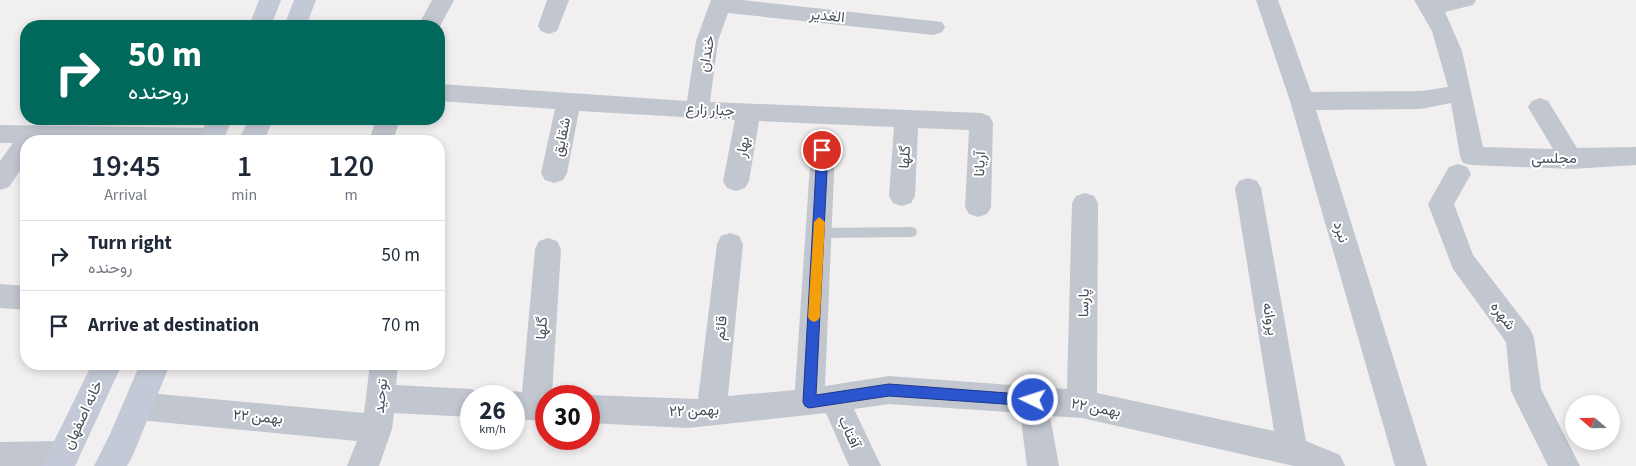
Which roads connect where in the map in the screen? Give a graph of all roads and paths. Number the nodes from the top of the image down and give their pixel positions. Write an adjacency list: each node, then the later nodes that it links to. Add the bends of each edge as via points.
1 (270, 0): 9 (main road)
2 (305, 0): 10 (main road)
3 (443, 0): 11 (street)
4 (558, 0): 12 (street)
5 (1267, 0): 17 (street, نبرد)
6 (1465, 0): 8 (street)
7 (721, 2): 13 (street, الغدیر); 19 (street, خندان, via 707,41)
8 (1429, 4): 15 (street, via 1445,31)
9 (262, 20)
10 (297, 20)
11 (432, 20)
12 (549, 26)
13 (934, 28)
14 (445, 93): 16 (street, جبار زارع)
15 (1460, 93): 17 (street, via 1421,100); 31 (street)
16 (569, 101): 19 (street, جبار زارع); 32 (street, شقایق)
17 (1302, 101): 66 (street, نبرد)
18 (1540, 107): 30 (street)
19 (697, 110): 20 (street, جبار زارع)
20 (749, 112): 21 (street, جبار زارع); 34 (street, بهار)
21 (907, 118): 22 (street, جبار زارع); 36 (street, گلها)
22 (981, 122): 38 (street, آریانا)
23 (214, 132): 25 (street)
24 (0, 134): 26 (street)
25 (145, 135)
26 (20, 138)
27 (822, 150): 40 (street)
28 (20, 152): 33 (street)
29 (1636, 156): 30 (street, مجلسی)
30 (1571, 158): 31 (street, مجلسی)
31 (1465, 165): 67 (street, شهره, via 1441,204 1462,261 1520,338 1526,391)
32 (554, 174)
33 (0, 180)
34 (736, 181)
35 (1248, 188): 58 (street, پروانه)
36 (902, 196)
37 (1085, 203): 52 (street, پارسا)
38 (978, 207)
39 (911, 232): 40 (lane)
40 (819, 234): 49 (street)
41 (730, 244): 56 (street, قائم)
42 (548, 249): 54 (street, گلها)
43 (0, 296): 44 (street)
44 (20, 298)
45 (104, 370): 60 (main road, خانه اصفهان)
46 (153, 370): 53 (main road)
47 (383, 370): 48 (street, توحید)
48 (380, 398): 51 (street); 57 (street, توحید)
49 (822, 400): 50 (street, ۲۲ بهمن, via 889,390); 56 (street, ۲۲ بهمن); 63 (street, آفتاب)
50 (1033, 400): 52 (street, ۲۲ بهمن); 64 (street)
51 (460, 402)
52 (1082, 404): 58 (street, ۲۲ بهمن)
53 (138, 406): 57 (street, ۲۲ بهمن); 61 (main road)
54 (532, 406)
55 (600, 410): 56 (street, ۲۲ بهمن, via 688,414)
56 (712, 412)
57 (377, 429): 62 (street, توحید)
58 (1292, 450): 65 (street, ۲۲ بهمن)
59 (0, 457): 60 (street)
60 (61, 461)
61 (110, 466)
62 (363, 466)
63 (865, 466)
64 (1043, 466)
65 (1329, 466)
66 (1411, 466)
67 (1564, 466)

